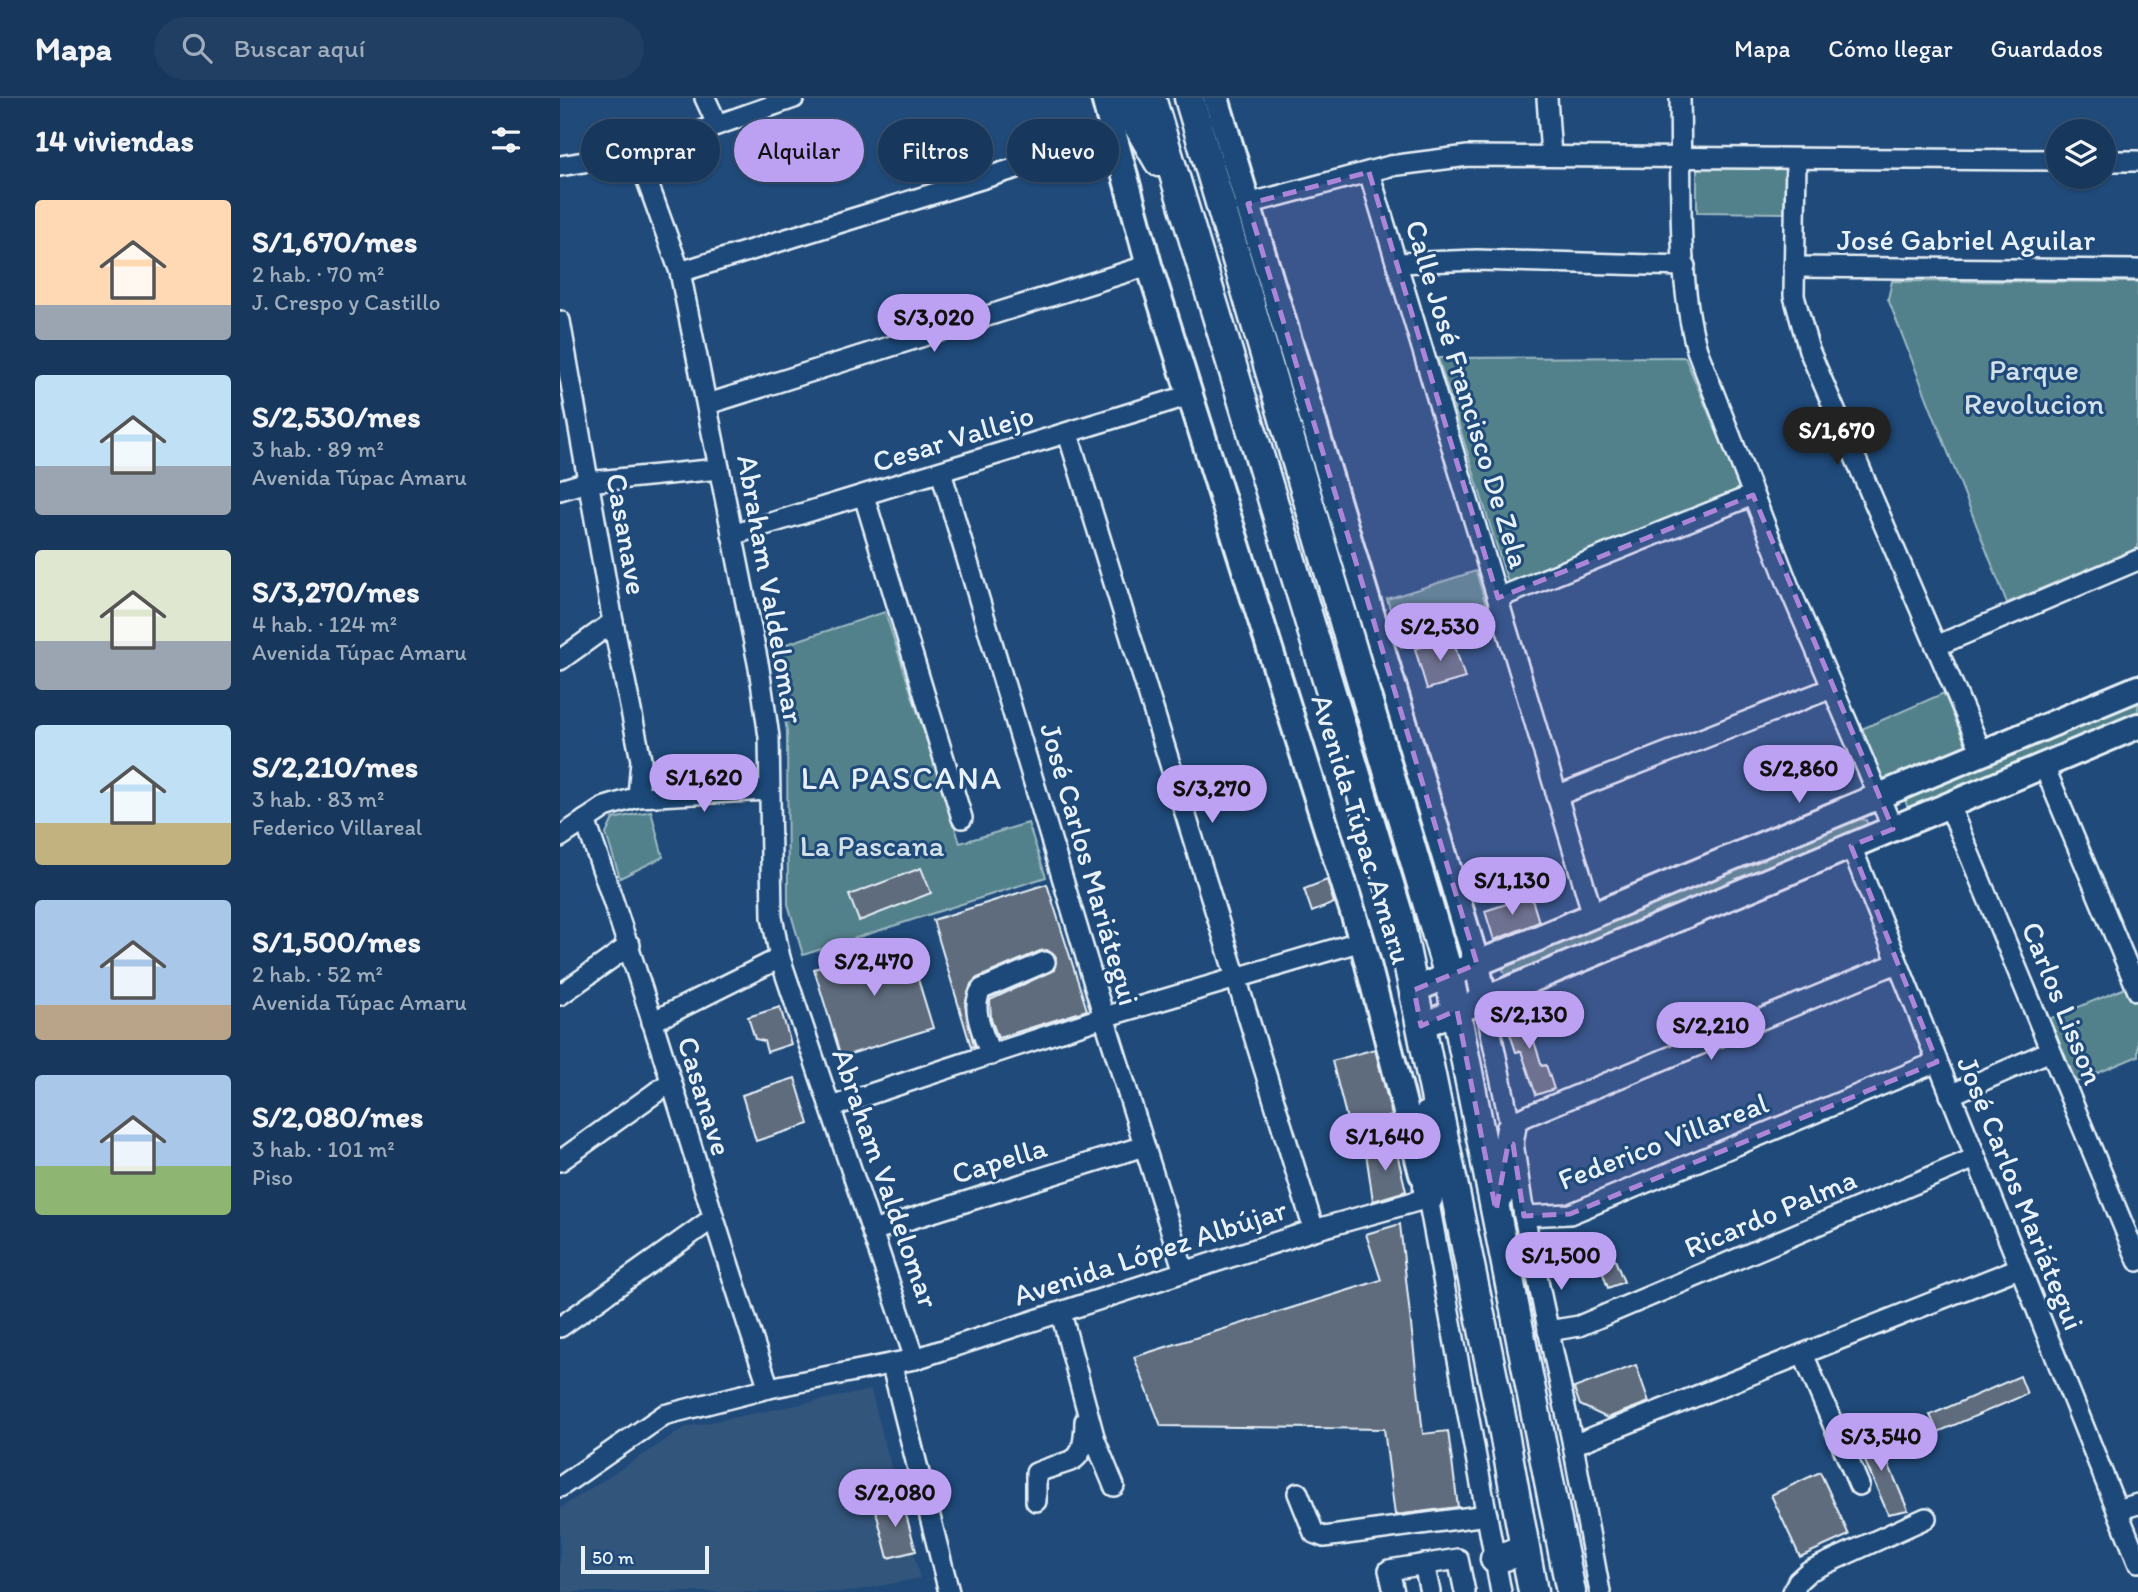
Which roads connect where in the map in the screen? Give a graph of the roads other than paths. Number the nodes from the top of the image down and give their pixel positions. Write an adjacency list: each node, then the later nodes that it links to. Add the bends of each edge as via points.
1 (705, 98): 10 (street)
2 (794, 98): 12 (street)
3 (1104, 98): 11 (main road, Avenida Túpac Amaru)
4 (1122, 98): 26 (highway)
5 (1151, 98): 26 (highway, Avenida Túpac Amaru)
6 (1189, 98): 71 (highway, Avenida Túpac Amaru)
7 (1216, 98): 25 (main road)
8 (1547, 98): 14 (street)
9 (1680, 98): 15 (street)
10 (715, 119)
11 (1109, 119)
12 (720, 123)
13 (1119, 156): 28 (main road, Avenida Túpac Amaru)
14 (1551, 156): 15 (street); 23 (street, via 1440,158)
15 (1682, 156): 16 (street); 29 (street)
16 (1796, 160): 17 (street); 30 (street)
17 (2046, 160)
18 (2116, 160): 19 (street)
19 (2138, 161)
20 (581, 162): 21 (street)
21 (560, 166)
22 (1007, 171): 32 (street)
23 (1369, 172): 25 (street); 27 (street, Calle José Francisco De Zela)
24 (647, 182): 32 (street, Abraham Valdelomar)
25 (1248, 204): 70 (main road)
26 (1184, 205): 73 (highway, Avenida Túpac Amaru, via 1398,914)
27 (1397, 263): 29 (street, via 1477,260); 45 (street, Calle José Francisco De Zela)
28 (1149, 265): 34 (main road, Avenida Túpac Amaru); 35 (street)
29 (1685, 266): 41 (street, via 1696,350)
30 (1794, 267): 31 (street, José Gabriel Aguilar); 47 (street, via 1794,296 1809,350)
31 (2138, 270)
32 (680, 272): 35 (street, Abraham Valdelomar)
33 (560, 321): 39 (street, Casanave)
34 (1190, 394): 36 (street, Cesar Vallejo); 65 (main road, Avenida Túpac Amaru)
35 (708, 404): 37 (street, Abraham Valdelomar)
36 (1068, 434): 38 (street, Cesar Vallejo); 72 (street)
37 (719, 469): 39 (street); 43 (street, Abraham Valdelomar)
38 (941, 472): 42 (street, Cesar Vallejo); 78 (street, José Carlos Mariátegui)
39 (587, 482): 40 (street); 46 (street, Casanave)
40 (560, 490)
41 (1753, 495): 45 (street); 49 (street)
42 (864, 496): 43 (street, Cesar Vallejo); 59 (street)
43 (732, 535): 54 (street, Abraham Valdelomar, via 759,668 769,737)
44 (2138, 560): 47 (street)
45 (1498, 598): 55 (street, Calle José Francisco De Zela)
46 (613, 622): 48 (street); 57 (street, Casanave, via 641,760)
47 (1936, 646): 52 (street)
48 (560, 660)
49 (1832, 688): 55 (street); 56 (street)
50 (2138, 688): 52 (main road)
51 (2138, 726): 53 (main road)
52 (1982, 753): 56 (main road)
53 (2043, 766): 58 (main road); 74 (street)
54 (769, 790): 57 (street); 67 (street, Abraham Valdelomar, via 772,917)
55 (1556, 796): 64 (street, Calle José Francisco De Zela)
56 (1879, 796): 61 (street); 64 (main road)
57 (638, 797): 60 (street, via 605,807)
58 (1949, 805): 61 (main road); 81 (street, Carlos Lisson)
59 (962, 818)
60 (585, 820): 62 (street); 66 (street, Casanave)
61 (1893, 829): 63 (main road)
62 (560, 837)
63 (1851, 846): 69 (street, José Carlos Mariátegui); 76 (main road)
64 (1593, 915): 70 (main road)
65 (1362, 941): 72 (street); 92 (main road, Avenida Túpac Amaru)
66 (630, 945): 75 (street); 79 (street, Casanave)
67 (780, 958): 79 (street); 87 (street, Abraham Valdelomar)
68 (1045, 962): 83 (street, via 978,993 978,1018)
69 (1897, 963): 84 (street, José Carlos Mariátegui); 88 (street)
70 (1477, 964): 71 (main road); 76 (main road)
71 (1449, 976): 73 (main road); 77 (highway, Avenida Túpac Amaru)
72 (1237, 978): 78 (street); 96 (street)
73 (1414, 990): 80 (highway, Avenida Túpac Amaru)
74 (2138, 991)
75 (560, 995)
76 (1484, 999): 77 (main road); 88 (street)
77 (1457, 1010): 80 (main road); 93 (highway, Avenida Túpac Amaru)
78 (1104, 1017): 83 (street); 89 (street, José Carlos Mariátegui)
79 (652, 1023): 85 (street, Casanave)
80 (1421, 1026): 82 (highway, Avenida Túpac Amaru)
81 (2050, 1051): 86 (street); 98 (street, Carlos Lisson)
82 (1428, 1054): 92 (highway); 119 (highway, Avenida Túpac Amaru)
83 (991, 1055): 87 (street)
84 (1937, 1062): 86 (street, José Carlos Mariátegui); 94 (street, Federico Villareal, via 1570,1214)
85 (669, 1083): 91 (street); 95 (street, Casanave)
86 (1950, 1095): 90 (street, José Carlos Mariátegui)
87 (831, 1107): 97 (street, Abraham Valdelomar)
88 (1511, 1126): 93 (highway); 94 (street)
89 (1144, 1146): 97 (street, Capella); 100 (street, José Carlos Mariátegui)
90 (1975, 1158): 99 (street, José Carlos Mariátegui); 103 (street, Ricardo Palma, via 1579,1326)
91 (560, 1161)
92 (1428, 1198): 96 (street, Avenida López Albújar); 117 (street, Avenida Túpac Amaru)
93 (1496, 1211): 129 (highway, Avenida Túpac Amaru)
94 (1524, 1216): 103 (street)
95 (712, 1219): 102 (street); 107 (street, Casanave)
96 (1314, 1230): 100 (street, Avenida López Albújar)
97 (872, 1231): 105 (street, Abraham Valdelomar)
98 (2138, 1261)
99 (2019, 1268): 104 (street); 116 (street, José Carlos Mariátegui)
100 (1184, 1272): 101 (street, Avenida López Albújar)
101 (1061, 1313): 105 (street, Avenida López Albújar); 108 (street)
102 (560, 1327)
103 (1548, 1331): 109 (street)
104 (1803, 1354): 109 (street); 110 (street)
105 (915, 1359): 106 (street, Avenida López Albújar)
106 (892, 1366): 107 (street, Avenida López Albújar); 123 (street)
107 (769, 1388): 112 (street, Avenida López Albújar, via 664,1415)
108 (1085, 1402): 111 (street); 114 (street, via 1084,1449 1073,1463 1036,1473)
109 (1573, 1445): 130 (street)
110 (1859, 1485)
111 (1114, 1486)
112 (560, 1487)
113 (1298, 1493): 117 (street, via 1314,1533 1324,1537)
114 (1036, 1501)
115 (2138, 1504): 116 (street)
116 (2117, 1510): 121 (street, José Carlos Mariátegui)
117 (1487, 1515): 120 (street, Avenida Túpac Amaru)
118 (1926, 1518): 131 (street, via 1809,1571)
119 (1525, 1550): 120 (highway); 128 (highway, Avenida Túpac Amaru)
120 (1495, 1559): 127 (street, Avenida Túpac Amaru)
121 (2138, 1562)
122 (1424, 1564): 124 (street, via 1389,1570); 125 (street); 126 (street, via 1458,1559)
123 (949, 1592)
124 (1394, 1592)
125 (1430, 1592)
126 (1465, 1592)
127 (1501, 1592)
128 (1533, 1592)
129 (1571, 1592)
130 (1600, 1592)
131 (1793, 1592)

